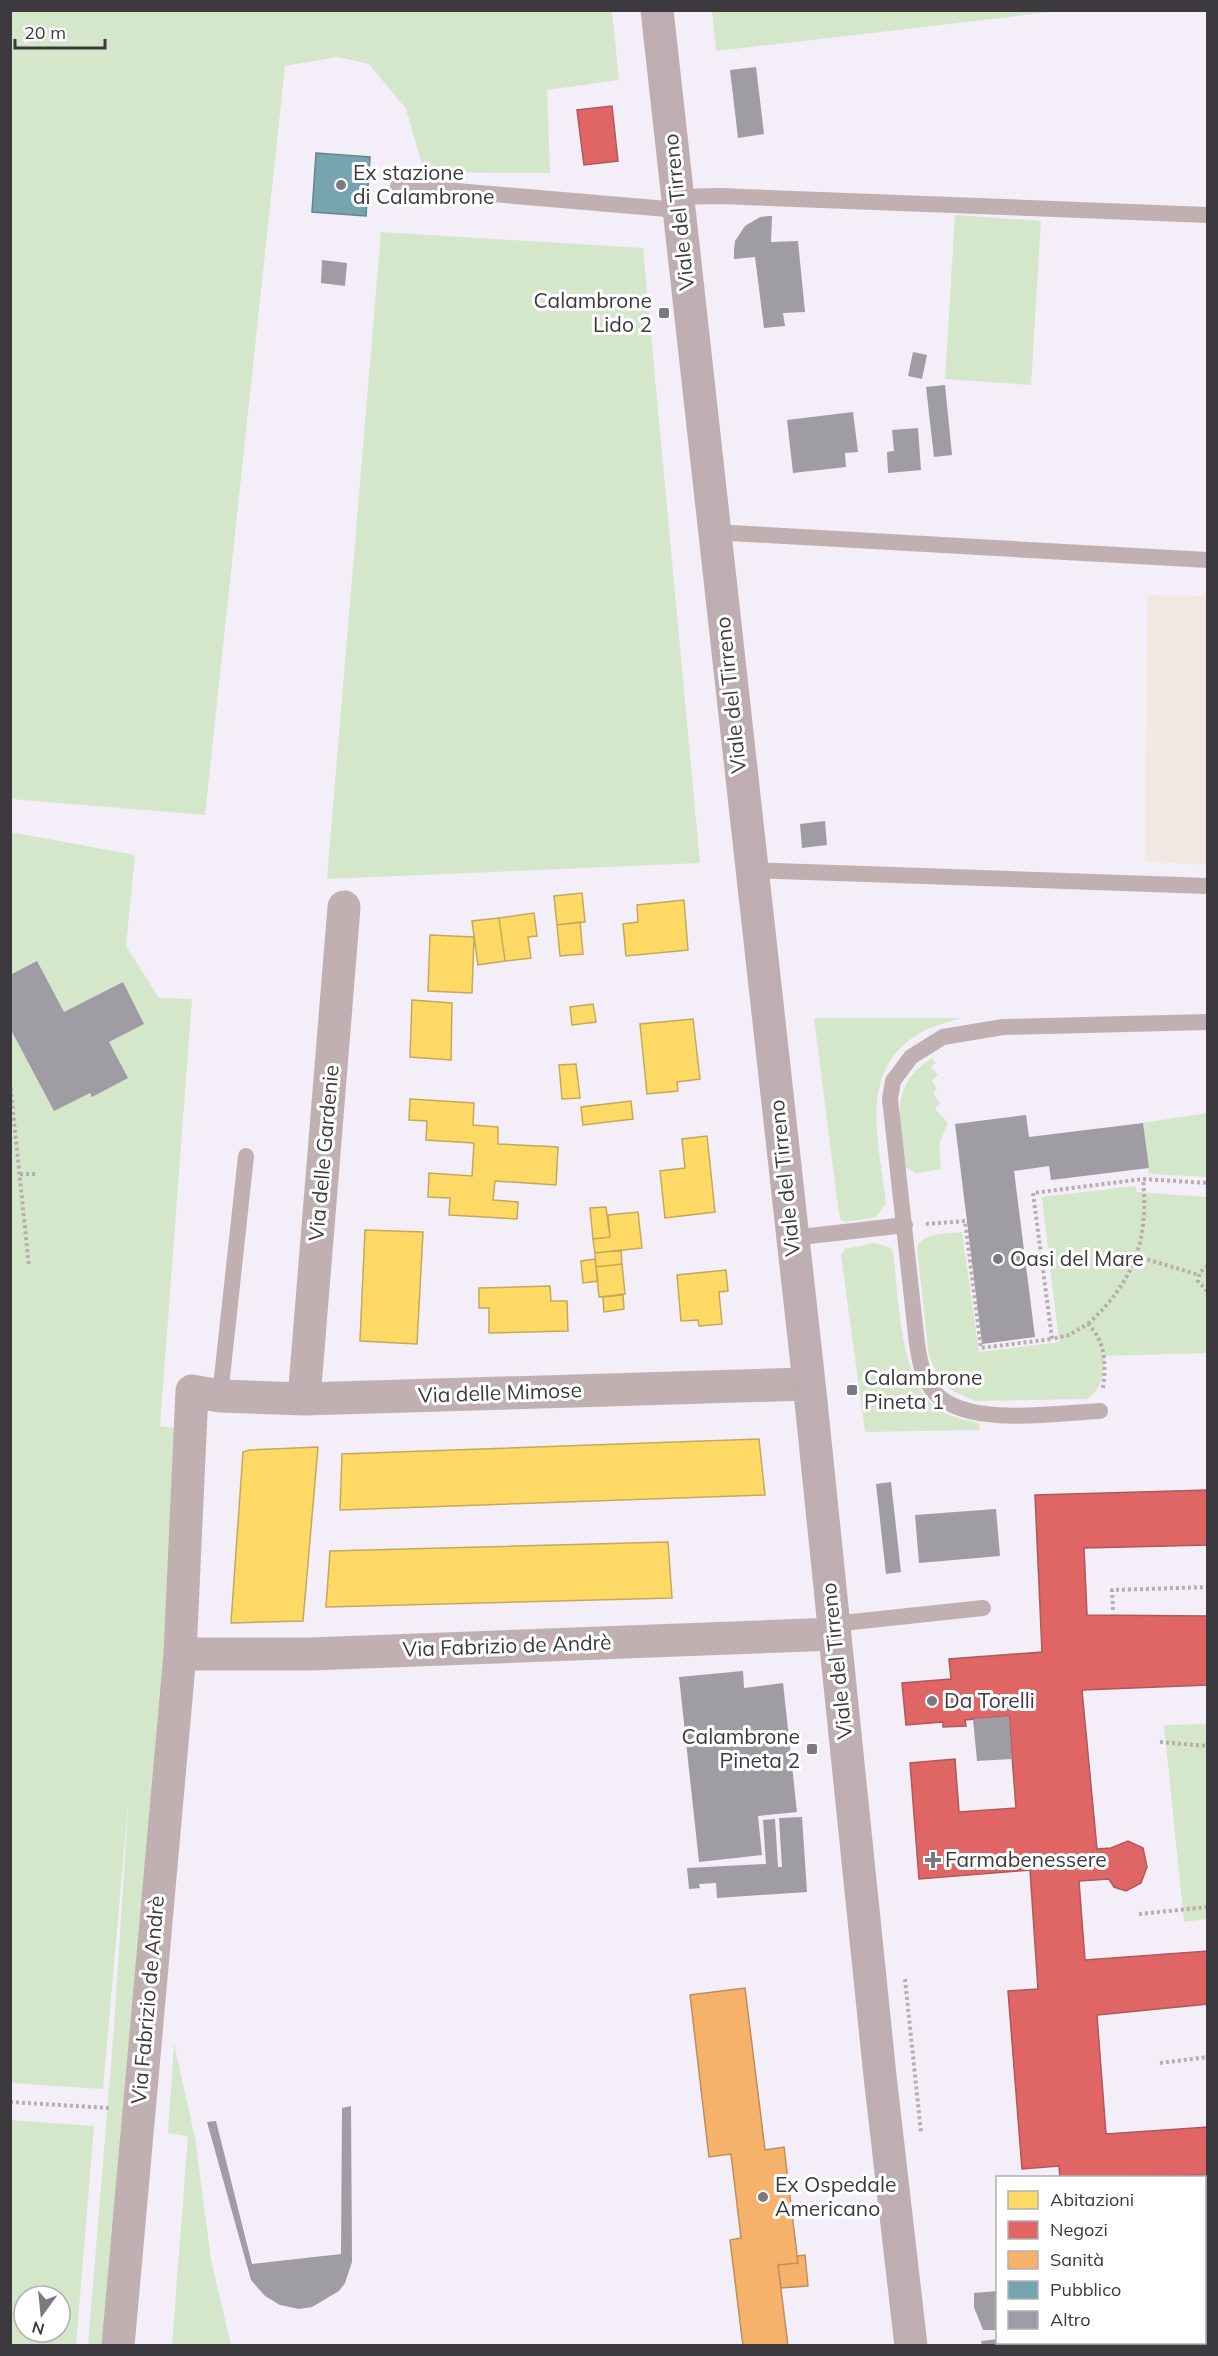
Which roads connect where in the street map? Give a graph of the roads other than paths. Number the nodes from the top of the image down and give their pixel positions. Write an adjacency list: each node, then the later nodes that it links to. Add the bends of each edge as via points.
1 (657, 10): 3 (main road, Viale del Tirreno)
2 (398, 186): 3 (lane)
3 (678, 204): 4 (lane, via 720,196); 5 (main road, Viale del Tirreno)
4 (1208, 215)
5 (713, 532): 6 (lane); 7 (main road, Viale del Tirreno)
6 (1208, 560)
7 (751, 870): 8 (lane); 13 (main road, Viale del Tirreno)
8 (1208, 886)
9 (344, 907): 16 (street, Via delle Gardenie)
10 (1208, 1022): 12 (lane, via 1003,1027 943,1037 911,1057 893,1081 890,1099)
11 (246, 1156): 15 (lane)
12 (905, 1225): 13 (lane); 17 (lane, via 920,1360 927,1383 936,1395 949,1404 977,1413)
13 (792, 1238): 14 (main road, Viale del Tirreno)
14 (808, 1384): 16 (street, Via delle Mimose); 19 (main road, Viale del Tirreno)
15 (206, 1394): 16 (street, Via delle Mimose); 20 (street, Via Fabrizio de Andrè)
16 (304, 1399)
17 (1100, 1412)
18 (983, 1608): 19 (lane)
19 (833, 1629): 20 (street, Via Fabrizio de Andrè, via 311,1654); 22 (main road, Viale del Tirreno)
20 (180, 1654): 21 (street, Via Fabrizio de Andrè)
21 (118, 2346)
22 (911, 2346)

